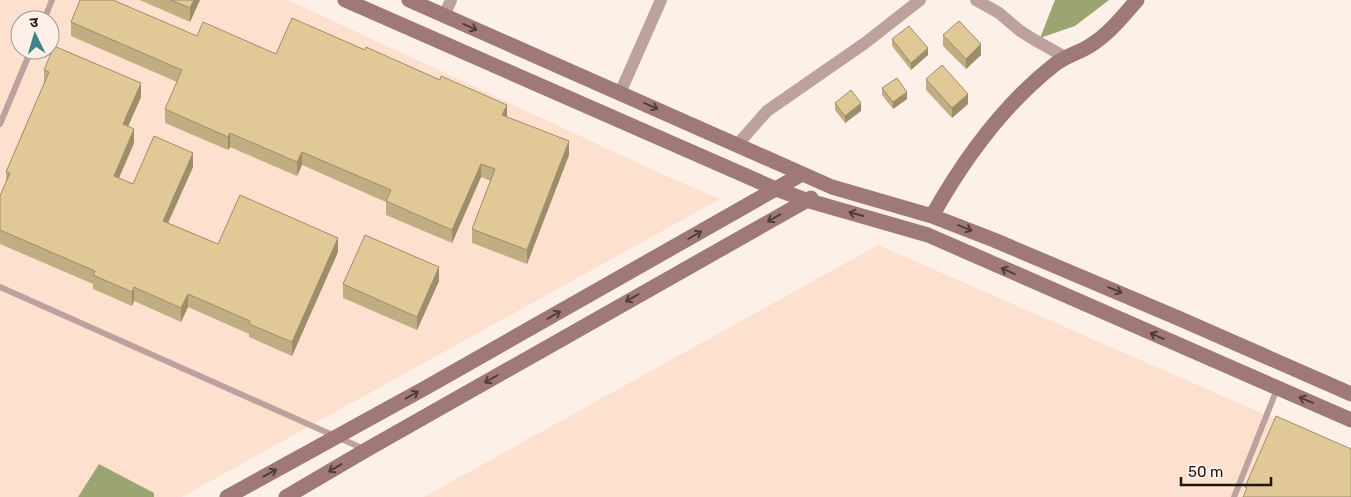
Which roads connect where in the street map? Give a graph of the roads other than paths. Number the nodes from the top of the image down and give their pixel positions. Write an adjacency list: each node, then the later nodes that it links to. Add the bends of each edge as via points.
1 (345, 0): 16 (street)
2 (409, 0): 8 (street)
3 (450, 0): 8 (street)
4 (661, 0): 11 (street)
5 (920, 0): 13 (street, via 865,43 767,111)
6 (976, 0): 9 (street)
7 (1137, 0): 9 (street, via 1096,42)
8 (444, 16): 11 (street, one-way to 11)
9 (1065, 57): 18 (street, via 1032,84 990,129)
10 (27, 60): 12 (lane)
11 (620, 93): 13 (street, one-way to 13)
12 (0, 124)
13 (737, 145): 14 (street)
14 (802, 174): 15 (street); 16 (street)
15 (832, 187): 17 (street); 18 (street)
16 (776, 189): 17 (street); 23 (street, one-way to 16)
17 (806, 200): 20 (street, one-way to 17, via 928,235); 24 (street, one-way to 24)
18 (932, 216): 21 (street, one-way to 21, via 1050,262)
19 (0, 287): 23 (lane)
20 (1277, 388): 22 (street, one-way to 20); 27 (lane)
21 (1351, 394)
22 (1351, 420)
23 (336, 437): 24 (lane); 25 (street, one-way to 23)
24 (366, 450): 26 (street, one-way to 26)
25 (227, 497)
26 (286, 497)
27 (1234, 497)

